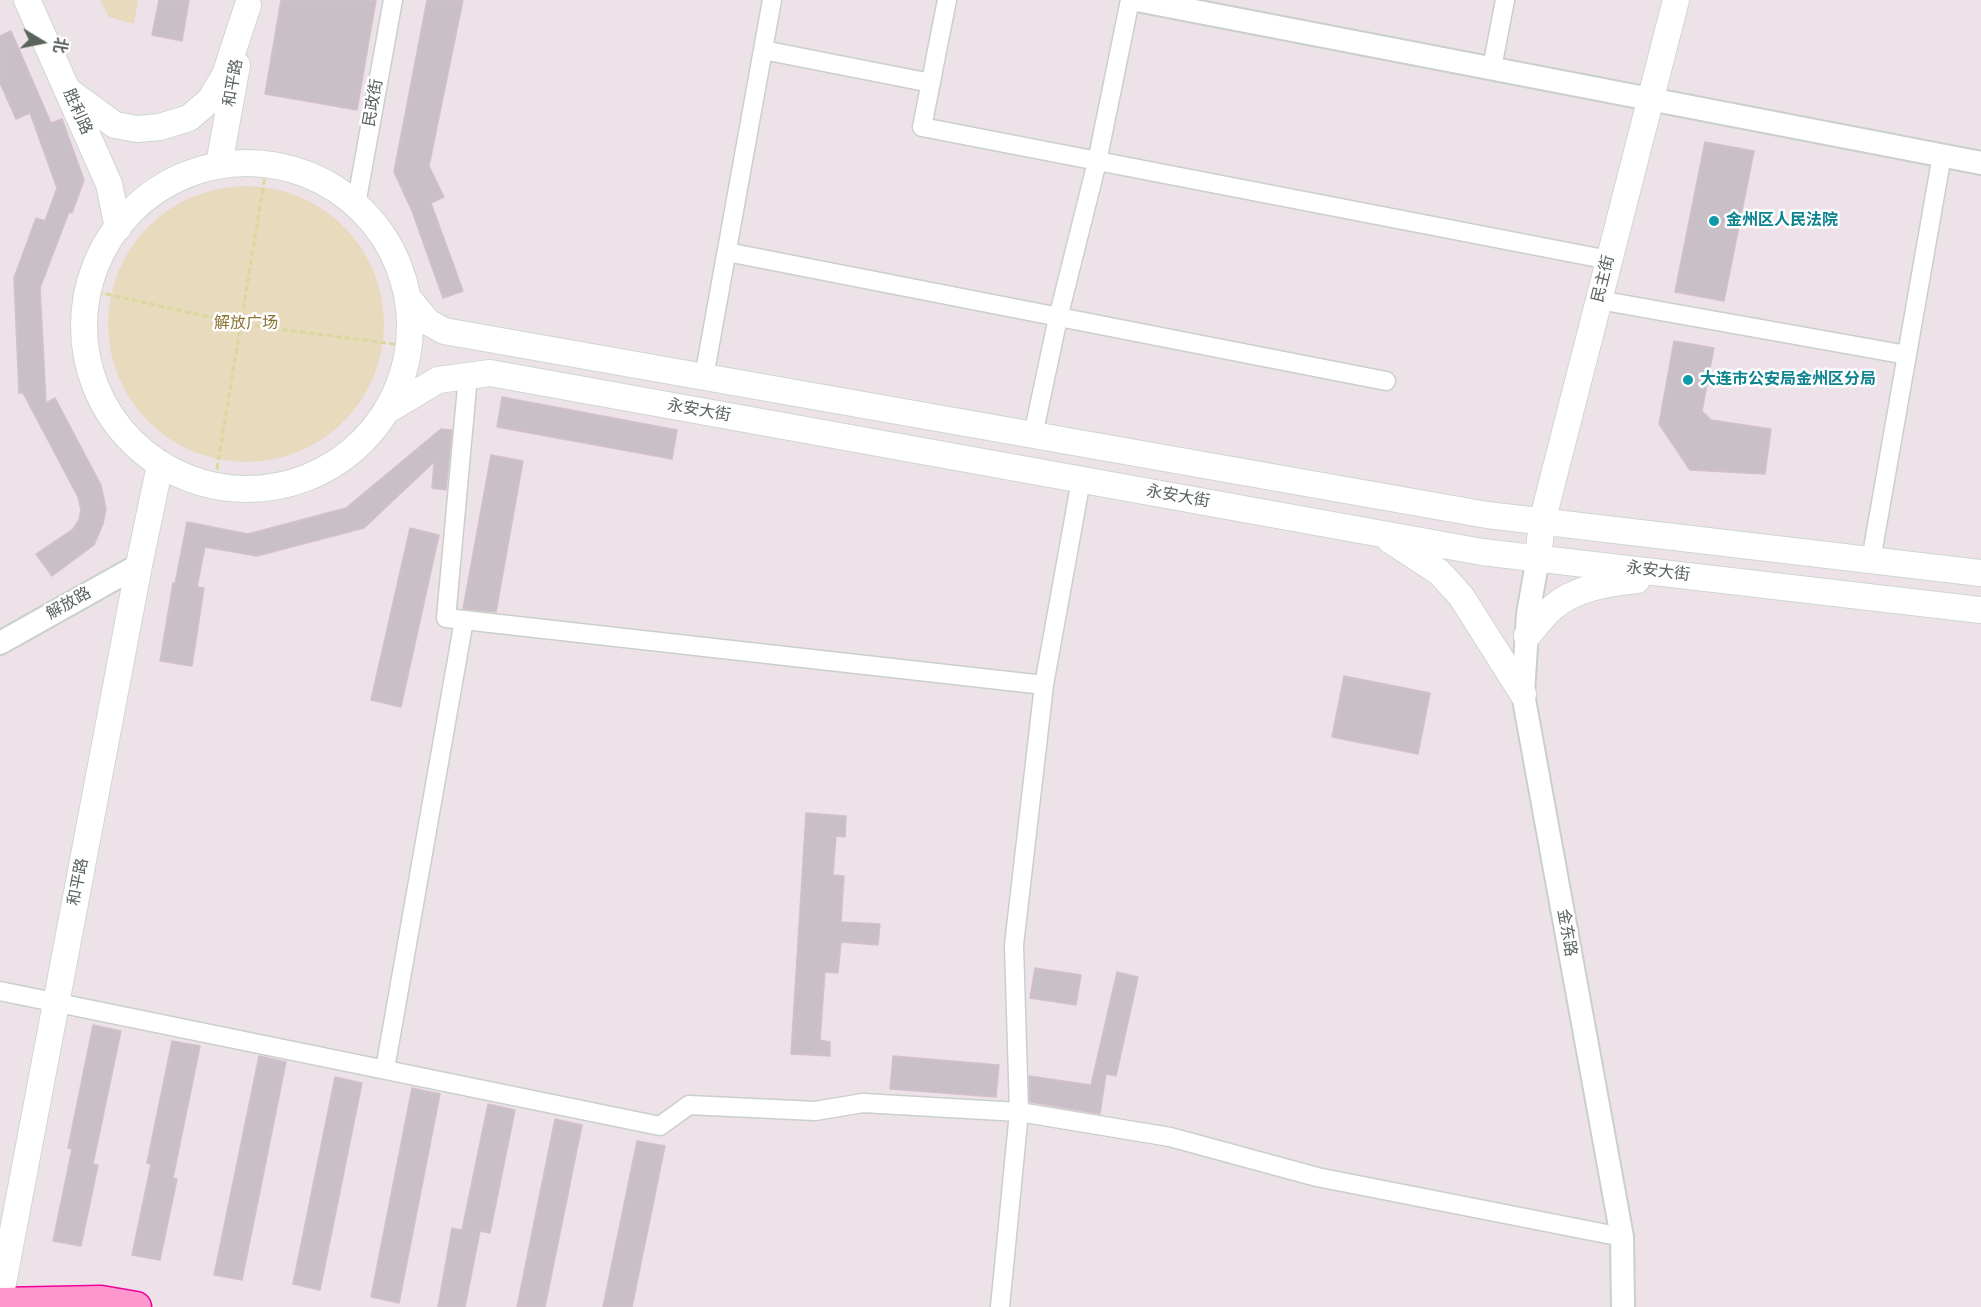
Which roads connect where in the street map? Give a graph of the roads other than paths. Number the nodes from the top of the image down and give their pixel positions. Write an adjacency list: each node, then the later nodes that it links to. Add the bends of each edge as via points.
1 (27, 0): 13 (main road, 胜利路)
2 (393, 0): 19 (street, 民政街)
3 (772, 0): 10 (street)
4 (947, 0): 12 (street)
5 (1130, 0): 16 (street)
6 (1137, 0): 11 (street)
7 (1505, 0): 11 (street)
8 (1676, 0): 14 (main road, 民主街)
9 (249, 2): 13 (main road, via 225,75 210,100 189,117 160,127 137,129 115,125); 18 (main road, 和平路)
10 (763, 50): 12 (street); 21 (street)
11 (1492, 68): 14 (street)
12 (930, 83): 16 (street, via 922,127)
13 (67, 90): 20 (main road, 胜利路, via 110,184)
14 (1650, 99): 15 (street); 22 (main road, 民主街)
15 (1942, 155): 17 (street); 26 (street)
16 (1098, 162): 22 (street); 25 (street)
17 (1981, 163)
18 (219, 165): 19 (main road, via 267,164 296,170 322,181); 20 (main road, via 187,174 162,187)
19 (356, 205): 23 (main road, via 385,239)
20 (117, 228): 32 (main road, via 98,260 88,290 84,323 87,357 96,389 112,418 134,444)
21 (727, 252): 25 (street); 28 (street)
22 (1609, 260): 24 (main road, 民主街)
23 (408, 298): 28 (main road, via 428,322 444,331); 30 (main road, via 409,346 399,386)
24 (1599, 300): 26 (street); 34 (main road, 民主街)
25 (1058, 318): 29 (street); 31 (street)
26 (1907, 355): 37 (street)
27 (468, 376): 30 (main road, 永安大街, via 438,380); 33 (main road, 永安大街, via 490,373); 42 (street, via 446,618)
28 (704, 377): 31 (main road)
29 (1386, 381)
30 (386, 411): 32 (main road, via 349,454 325,470 271,488 214,487)
31 (1033, 435): 34 (main road)
32 (160, 465): 38 (main road, 和平路)
33 (1082, 480): 35 (main road, 永安大街); 45 (street)
34 (1542, 522): 36 (main road, 民主街); 37 (main road)
35 (1380, 534): 36 (main road, 永安大街); 46 (main road, via 1438,572 1461,596)
36 (1538, 558): 40 (main road, 永安大街); 43 (street, 金东路)
37 (1870, 560): 39 (main road)
38 (139, 565): 44 (street, 解放路); 48 (main road, 和平路)
39 (1981, 573)
40 (1677, 575): 41 (main road, 永安大街); 43 (main road, via 1608,583 1573,594 1552,608)
41 (1981, 610)
42 (464, 620): 45 (street); 49 (street)
43 (1527, 636): 46 (street, 金东路)
44 (0, 643)
45 (1044, 685): 50 (street, via 1014,945)
46 (1523, 694): 51 (street, 金东路)
47 (0, 991): 48 (street)
48 (56, 1002): 49 (street); 52 (main road, 和平路)
49 (385, 1069): 50 (street, via 660,1126 689,1105 815,1111 863,1103)
50 (1019, 1112): 51 (street, via 1170,1137 1317,1177); 54 (street)
51 (1622, 1237): 55 (street, 金东路)
52 (0, 1301): 53 (highway, via 101,1301)
53 (136, 1307)
54 (1000, 1307)
55 (1623, 1307)

